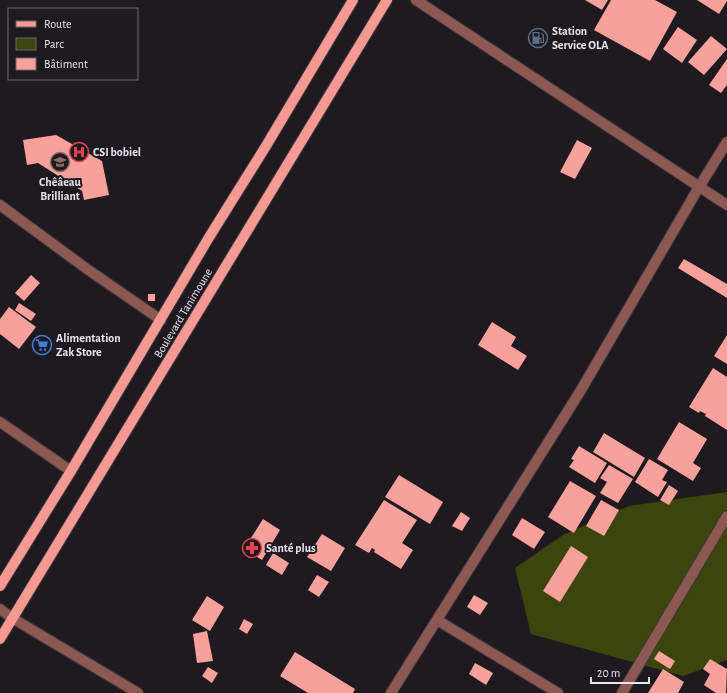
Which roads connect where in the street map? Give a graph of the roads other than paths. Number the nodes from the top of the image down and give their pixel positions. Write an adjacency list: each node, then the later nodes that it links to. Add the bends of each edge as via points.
1 (353, 0): 8 (main road, Boulevard Tanimoune)
2 (387, 0): 14 (main road, Boulevard Tanimoune)
3 (416, 0): 5 (street)
4 (727, 142): 5 (street)
5 (699, 188): 7 (street); 15 (street, via 581,390)
6 (0, 204): 8 (street)
7 (727, 205)
8 (161, 320): 10 (main road, Boulevard Tanimoune)
9 (0, 422): 10 (street)
10 (71, 471): 12 (main road, Boulevard Tanimoune)
11 (727, 516): 20 (street)
12 (0, 586)
13 (0, 609): 14 (street)
14 (12, 618): 16 (main road, Boulevard Tanimoune); 17 (street)
15 (437, 620): 18 (street); 19 (street)
16 (0, 639)
17 (138, 693)
18 (391, 693)
19 (558, 693)
20 (622, 693)

